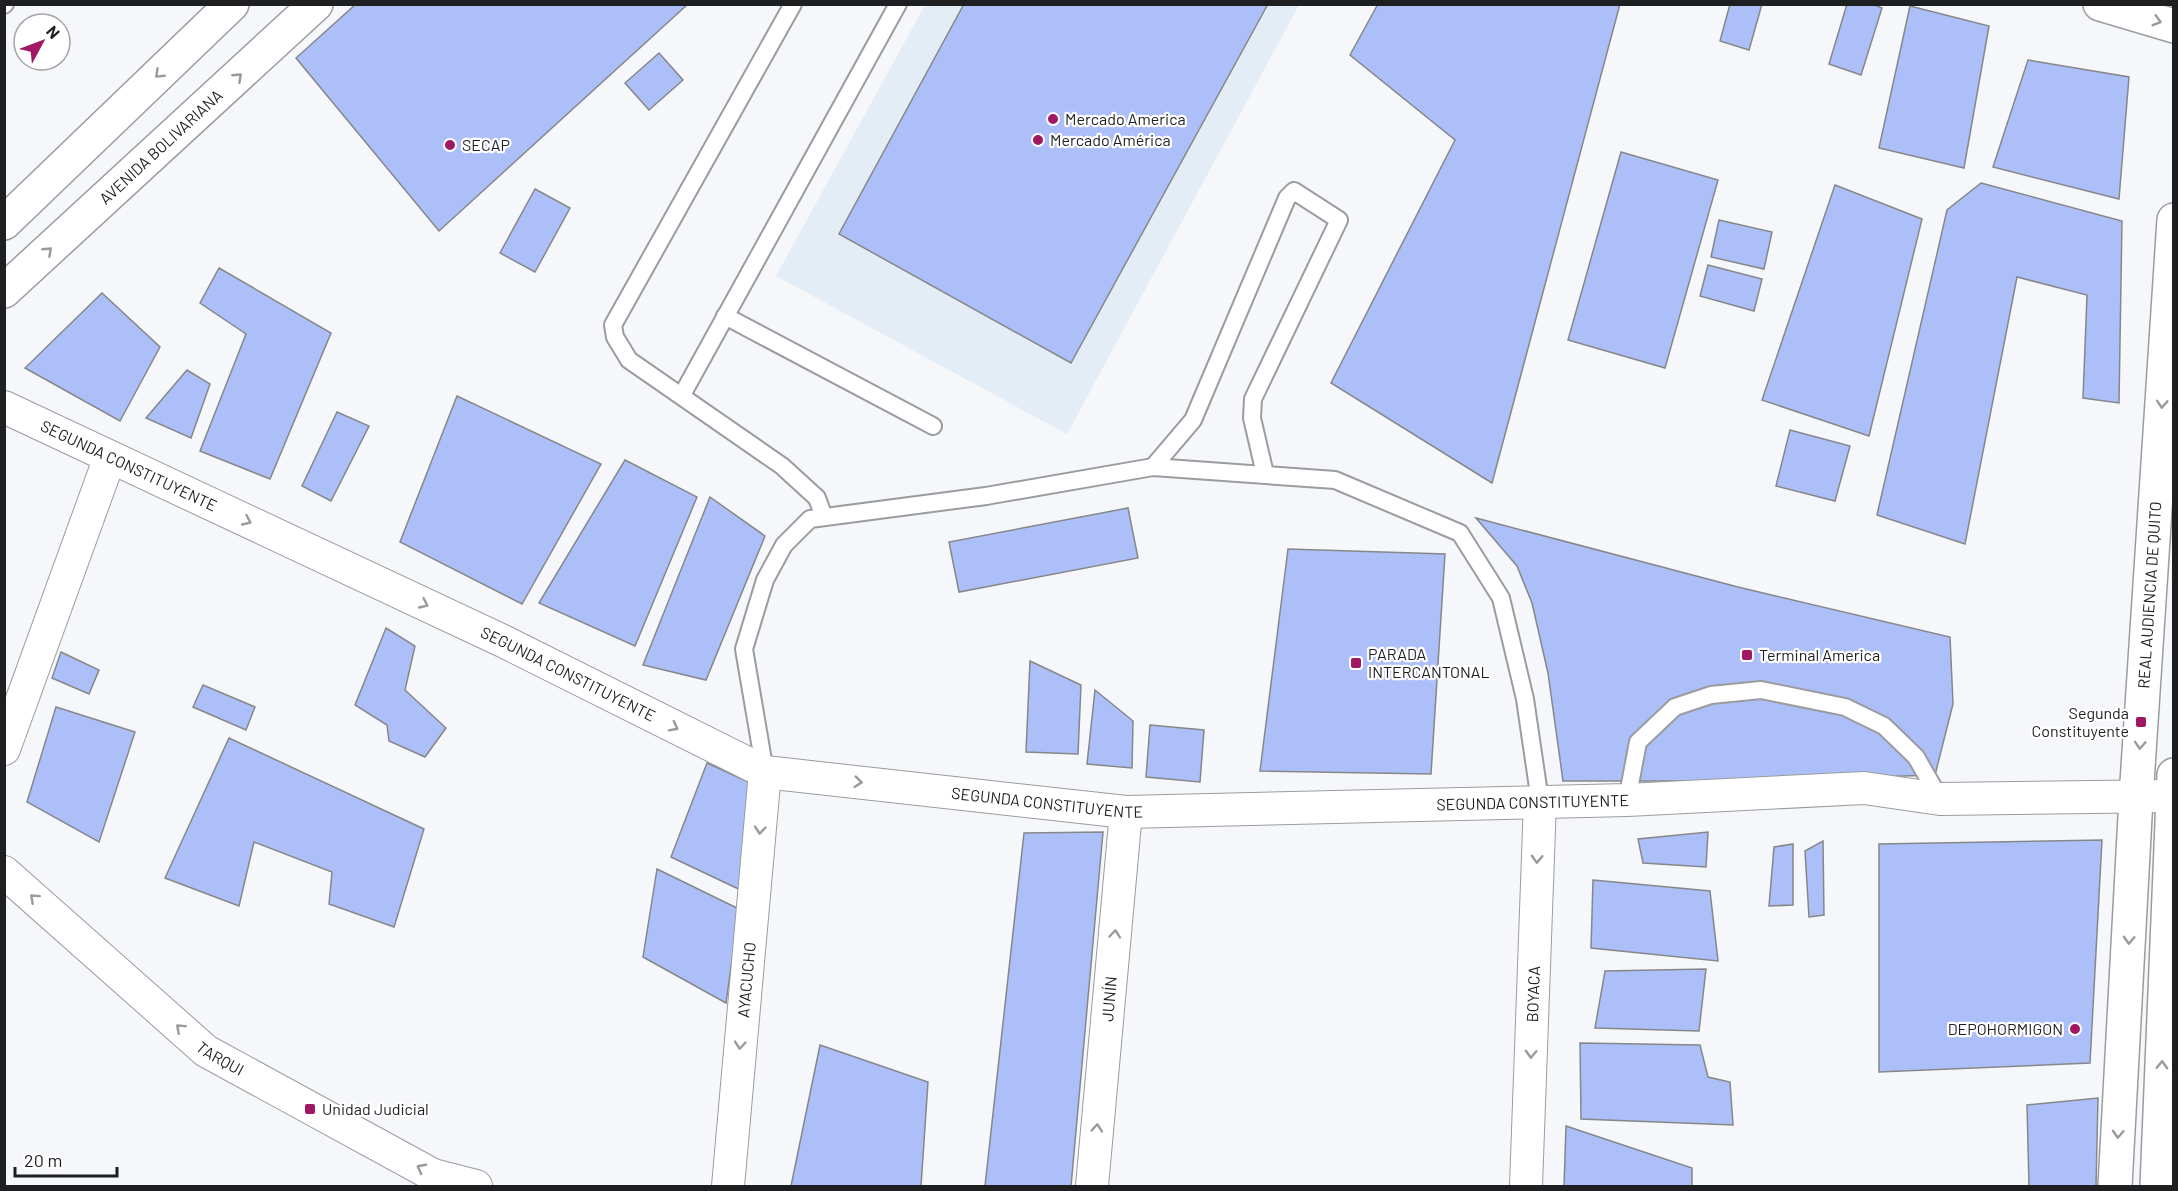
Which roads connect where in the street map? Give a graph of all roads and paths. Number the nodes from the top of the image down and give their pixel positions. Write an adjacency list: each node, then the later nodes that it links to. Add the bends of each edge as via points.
1 (232, 4): 8 (main road, one-way to 8)
2 (316, 4): 9 (main road, AVENIDA BOLIVARIANA, one-way to 2)
3 (793, 4): 11 (lane, via 613,325 629,360)
4 (898, 4): 10 (lane)
5 (2100, 4): 6 (main road, one-way to 6)
6 (2174, 26)
7 (2174, 220): 21 (main road, REAL AUDIENCIA DE QUITO, one-way to 21)
8 (4, 223)
9 (4, 291)
10 (725, 316): 11 (lane); 13 (lane)
11 (682, 395): 17 (lane, via 782,466 817,498)
12 (4, 407): 14 (street, SEGUNDA CONSTITUYENTE)
13 (933, 426)
14 (110, 457): 18 (street); 19 (street, SEGUNDA CONSTITUYENTE, one-way to 19, via 503,640)
15 (1153, 467): 16 (lane); 16 (lane, via 1193,420 1287,198 1294,191 1339,220 1252,399 1252,418); 17 (lane, via 986,496)
16 (1265, 474): 24 (lane, via 1335,480 1460,533 1501,598 1525,699)
17 (825, 517): 19 (lane, via 810,519 784,545 765,580 744,649)
18 (4, 749)
19 (765, 772): 25 (street, SEGUNDA CONSTITUYENTE, one-way to 25); 28 (street, AYACUCHO, one-way to 28)
20 (2173, 786): 21 (street, SEGUNDA CONSTITUYENTE); 32 (main road, one-way to 20)
21 (2136, 798): 22 (street, SEGUNDA CONSTITUYENTE); 31 (main road, REAL AUDIENCIA DE QUITO, one-way to 31)
22 (1940, 799): 23 (street, SEGUNDA CONSTITUYENTE, via 1864,788); 23 (lane, via 1916,758 1884,726 1845,707 1761,690 1711,695 1675,707 1638,742)
23 (1627, 800): 24 (street, SEGUNDA CONSTITUYENTE)
24 (1540, 801): 25 (street, SEGUNDA CONSTITUYENTE); 30 (street, BOYACA, one-way to 30)
25 (1126, 812): 29 (street, JUNÍN, one-way to 25)
26 (4, 872): 27 (street, TARQUI, one-way to 26, via 433,1174 206,1051)
27 (476, 1186)
28 (728, 1186)
29 (1092, 1186)
30 (1526, 1186)
31 (2115, 1186)
32 (2157, 1186)

